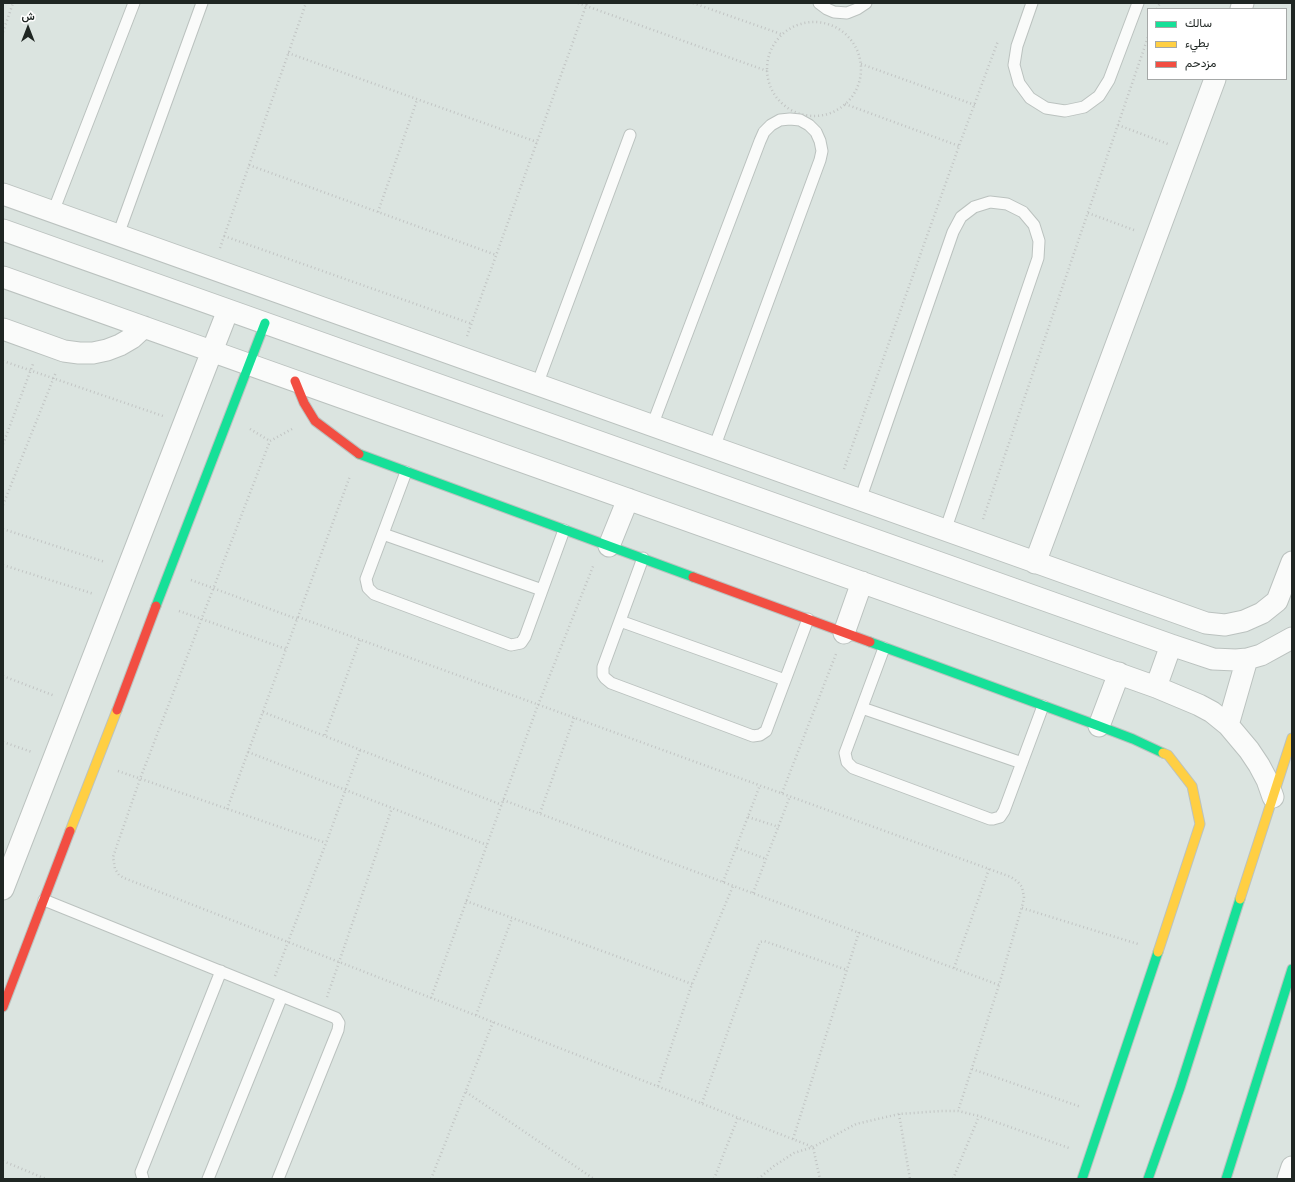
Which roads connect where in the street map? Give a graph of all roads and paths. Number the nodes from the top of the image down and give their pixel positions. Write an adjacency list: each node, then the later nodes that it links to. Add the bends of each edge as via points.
1 (13, 3): 12 (path)
2 (134, 3): 30 (lane)
3 (202, 3): 34 (lane)
4 (306, 3): 16 (path)
5 (578, 3): 11 (path)
6 (693, 3): 13 (path)
7 (819, 3): 8 (lane, via 834,12 847,13)
8 (866, 3)
9 (1032, 3): 10 (lane, via 1017,46 1014,65 1019,83 1030,98 1046,108 1065,111 1084,107 1099,96 1110,80)
10 (1138, 3)
11 (587, 4): 18 (path); 25 (path)
12 (3, 32)
13 (781, 34): 17 (path, via 796,25 813,22 830,24 845,34 856,47); 18 (path, via 768,57)
14 (999, 40): 22 (path)
15 (1147, 40): 23 (path)
16 (288, 54): 20 (path); 28 (path)
17 (861, 64): 21 (path, via 858,86); 22 (path)
18 (767, 71): 21 (path, via 771,88 781,102 796,112 813,115 830,113)
19 (1215, 80): 27 (street)
20 (417, 100): 25 (path); 31 (path)
21 (845, 104): 26 (path)
22 (975, 105): 26 (path)
23 (1118, 125): 27 (path); 32 (path)
24 (630, 135): 54 (lane)
25 (537, 142): 37 (path)
26 (959, 146): 62 (path)
27 (1188, 151): 36 (street)
28 (249, 165): 31 (path); 35 (path)
29 (3, 194): 30 (street)
30 (53, 212): 34 (street)
31 (378, 212): 37 (path)
32 (1088, 213): 36 (path); 70 (path)
33 (3, 230): 40 (street)
34 (118, 235): 38 (street)
35 (224, 236): 38 (path); 42 (path)
36 (1156, 238): 74 (street)
37 (496, 255): 42 (path)
38 (213, 269): 48 (street)
39 (3, 277): 43 (street)
40 (228, 310): 41 (street); 47 (street)
41 (265, 323): 50 (street); 89 (street)
42 (472, 324): 48 (path)
43 (144, 327): 46 (street, via 132,338 107,350 79,353); 47 (street)
44 (4, 333): 45 (street)
45 (42, 343): 46 (street); 51 (path)
46 (64, 350): 52 (path)
47 (212, 351): 50 (street); 56 (street)
48 (460, 357): 54 (street)
49 (3, 361): 51 (path)
50 (250, 364): 53 (street); 77 (street)
51 (30, 370): 52 (path); 58 (path)
52 (53, 378): 56 (path); 65 (path)
53 (295, 381): 55 (street); 63 (street)
54 (537, 385): 57 (street)
55 (315, 421): 60 (street); 79 (path, via 270,441)
56 (184, 423): 76 (street)
57 (652, 426): 59 (street); 59 (lane, via 764,132 780,120 800,120 816,132 822,151 820,160)
58 (3, 444)
59 (714, 448): 62 (street)
60 (358, 454): 61 (street); 84 (path)
61 (406, 472): 67 (street); 69 (lane)
62 (836, 491): 64 (street)
63 (628, 499): 71 (street); 78 (street)
64 (860, 500): 68 (street); 68 (lane, via 952,232 961,217 974,207 990,202 1007,204 1022,212 1034,225 1039,241 1038,258)
65 (3, 505)
66 (3, 529): 76 (path)
67 (564, 530): 71 (street); 81 (lane)
68 (945, 531): 70 (street)
69 (383, 534): 81 (lane); 81 (lane, via 366,579 370,592 511,645 523,640)
70 (976, 541): 74 (street)
71 (605, 545): 72 (street); 99 (path)
72 (643, 558): 86 (street); 87 (lane)
73 (1292, 562): 80 (street, via 1277,601 1262,613 1244,621 1225,625 1206,623)
74 (1035, 563): 80 (street)
75 (3, 565): 82 (path)
76 (127, 570): 82 (street)
77 (170, 573): 79 (path); 83 (street)
78 (862, 582): 88 (street); 96 (street)
79 (214, 588): 84 (path); 85 (path)
80 (1107, 588): 89 (street)
81 (542, 590)
82 (115, 601): 111 (street)
83 (158, 603): 85 (path); 112 (street)
84 (298, 618): 91 (path); 94 (path)
85 (202, 619): 94 (path); 114 (path)
86 (808, 620): 88 (street); 97 (lane)
87 (620, 622): 97 (lane); 97 (lane, via 603,667 603,675 608,681 753,736 766,731)
88 (844, 633): 93 (street); 117 (path)
89 (1140, 633): 92 (street)
90 (1292, 638): 95 (street, via 1261,655)
91 (360, 640): 99 (path); 106 (path)
92 (1171, 645): 95 (street, via 1213,659); 98 (street)
93 (884, 648): 100 (street); 101 (lane)
94 (286, 649): 102 (path)
95 (1247, 659): 104 (street)
96 (1119, 673): 98 (street); 105 (street)
97 (785, 680)
98 (1156, 687): 104 (street, via 1212,712)
99 (538, 705): 103 (path); 120 (path)
100 (1043, 706): 105 (street); 113 (lane)
101 (862, 708): 113 (lane); 113 (lane, via 845,753 850,766 990,819 1002,814)
102 (263, 712): 106 (path); 110 (path)
103 (574, 718): 115 (path); 124 (path)
104 (1228, 725): 119 (street, via 1249,750 1267,780)
105 (1099, 726): 142 (street, via 1168,755 1192,786 1200,824)
106 (325, 736): 109 (path)
107 (1292, 738): 119 (street)
108 (3, 742): 111 (path)
109 (360, 750): 116 (path); 121 (path)
110 (248, 752): 116 (path); 123 (path)
111 (53, 760): 134 (street)
112 (96, 764): 114 (path); 136 (street)
113 (1022, 764)
114 (140, 779): 123 (path); 141 (path, via 113,858 119,874)
115 (760, 785): 117 (path); 125 (path)
116 (345, 790): 122 (path); 127 (path)
117 (782, 793): 118 (path)
118 (790, 796): 126 (path); 131 (path)
119 (1273, 797): 183 (street, via 1180,1088)
120 (503, 800): 121 (path); 124 (path)
121 (502, 805): 128 (path)
122 (392, 808): 128 (path); 143 (path)
123 (227, 809): 127 (path)
124 (540, 813): 132 (path)
125 (748, 817): 126 (path); 129 (path)
126 (779, 827): 130 (path)
127 (326, 843): 141 (path)
128 (487, 845): 137 (path)
129 (736, 848): 130 (path); 132 (path)
130 (767, 859): 135 (path)
131 (989, 869): 138 (path, via 1011,876 1018,882 1024,897); 144 (path)
132 (723, 882): 133 (path)
133 (733, 886): 135 (path); 148 (path)
134 (3, 889)
135 (753, 893): 140 (path)
136 (44, 900): 147 (lane); 153 (street)
137 (466, 901): 139 (path); 152 (path)
138 (1022, 908): 142 (path); 149 (path)
139 (512, 918): 148 (path); 155 (path)
140 (859, 932): 144 (path); 146 (path)
141 (288, 942): 143 (path); 150 (path)
142 (1159, 951): 163 (street)
143 (339, 962): 152 (path); 154 (path)
144 (954, 968): 149 (path)
145 (1292, 969): 184 (street)
146 (847, 970): 160 (path, via 764,941 760,942); 166 (path)
147 (221, 971): 150 (lane); 172 (lane, via 141,1172)
148 (692, 984): 158 (path)
149 (999, 985): 157 (path)
150 (269, 990): 151 (lane)
151 (282, 996): 154 (lane); 173 (lane)
152 (431, 998): 155 (path)
153 (3, 1007)
154 (322, 1011): 174 (lane, via 336,1018 339,1026)
155 (476, 1015): 156 (path)
156 (493, 1022): 158 (path); 159 (path)
157 (972, 1069): 161 (path); 163 (path)
158 (658, 1086): 160 (path)
159 (466, 1092): 175 (path); 176 (path)
160 (702, 1103): 165 (path)
161 (958, 1111): 162 (path); 164 (path)
162 (899, 1114): 167 (path, via 856,1124); 180 (path)
163 (1104, 1114): 168 (street)
164 (979, 1116): 168 (path); 181 (path)
165 (738, 1117): 166 (path); 177 (path)
166 (793, 1139): 167 (path)
167 (813, 1147): 178 (path, via 794,1153); 179 (path)
168 (1090, 1156): 182 (street)
169 (3, 1161): 171 (path)
170 (1292, 1167): 185 (street)
171 (46, 1179)
172 (143, 1179)
173 (208, 1179)
174 (278, 1179)
175 (431, 1179)
176 (594, 1179)
177 (714, 1179)
178 (758, 1179)
179 (820, 1179)
180 (910, 1179)
181 (953, 1179)
182 (1082, 1179)
183 (1148, 1179)
184 (1226, 1179)
185 (1288, 1179)

